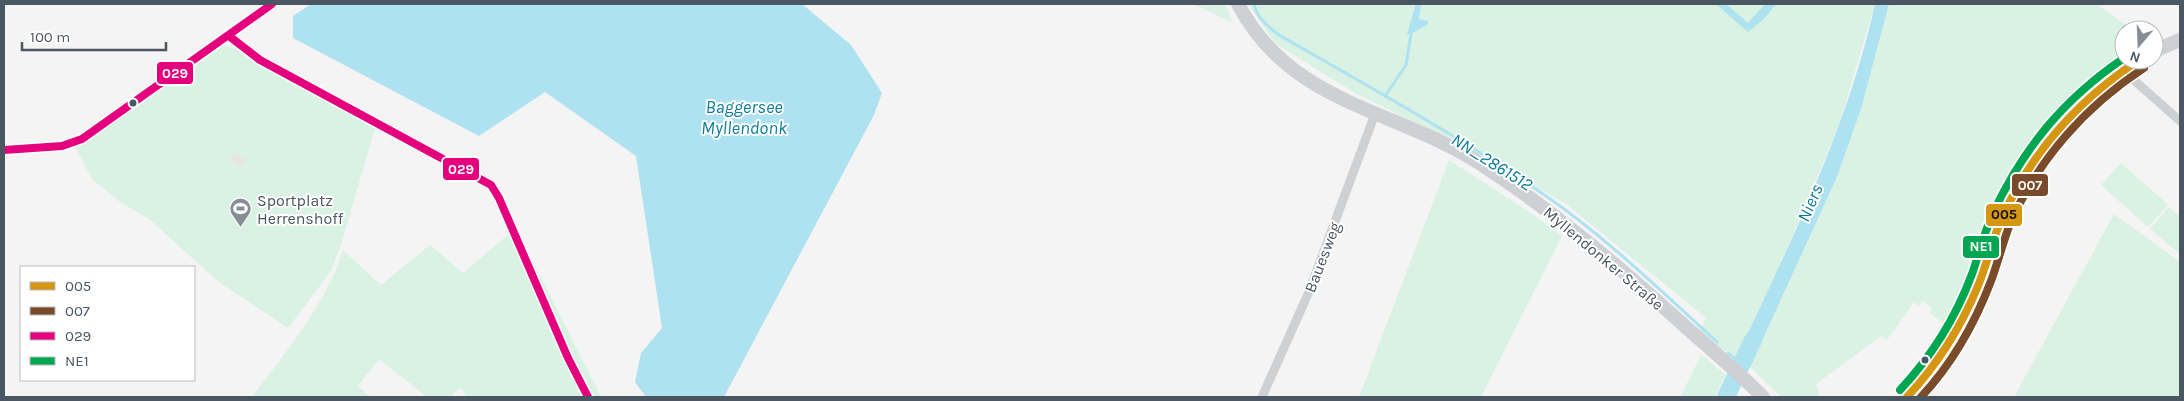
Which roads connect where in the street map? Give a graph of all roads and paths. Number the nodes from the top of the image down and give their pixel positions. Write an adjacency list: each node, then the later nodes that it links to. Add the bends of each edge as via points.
1 (272, 4): 3 (street)
2 (1238, 4): 8 (street, Myllendonker Straße, via 1259,35 1290,67 1328,93)
3 (229, 36): 10 (street, via 82,139 62,146); 11 (street, via 260,60 493,187)
4 (2180, 40): 5 (street)
5 (2164, 47)
6 (2125, 70): 14 (street, via 2072,112 2052,136 2003,217 1978,286 1954,333 1917,388)
7 (2135, 70): 9 (street, via 2136,82)
8 (1375, 114): 12 (street, Bauesweg, via 1308,294); 13 (street, Myllendonker Straße, via 1450,145 1535,202 1619,267)
9 (2180, 121)
10 (4, 150)
11 (588, 397)
12 (1262, 397)
13 (1763, 397)
14 (1907, 397)

